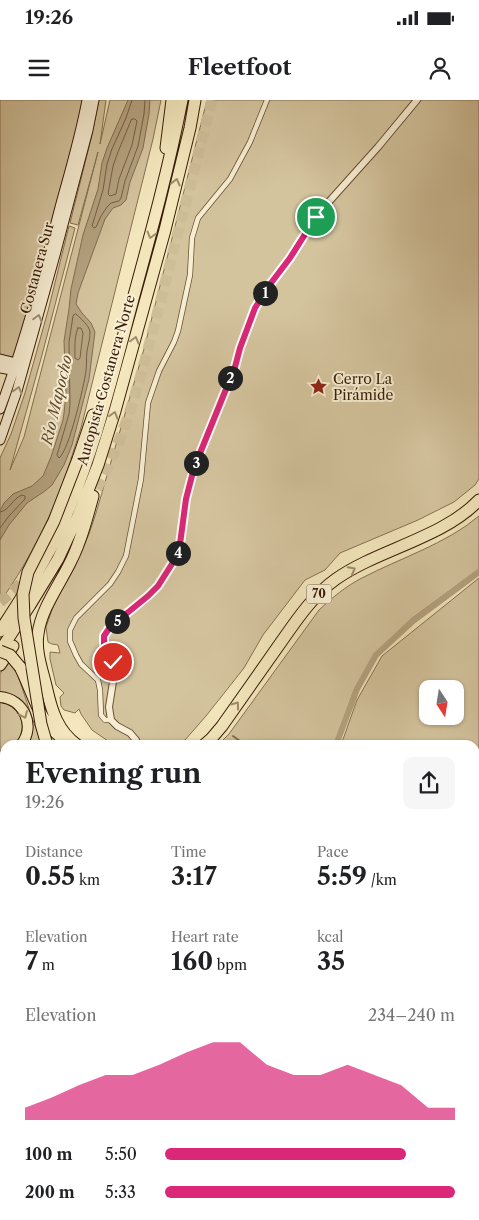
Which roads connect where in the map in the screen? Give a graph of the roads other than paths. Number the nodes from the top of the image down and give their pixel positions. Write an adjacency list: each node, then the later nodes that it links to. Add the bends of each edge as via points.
1 (87, 100): 11 (main road, Costanera Sur)
2 (94, 100): 11 (main road, Costanera Sur, one-way to 2, via 56,255)
3 (172, 100): 8 (highway)
4 (182, 100): 8 (highway, Autopista Costanera Norte)
5 (195, 100): 15 (highway, Autopista Costanera Norte, one-way to 5, via 165,230)
6 (267, 100): 22 (street, via 230,179 198,218 178,331 148,403 140,479 126,556 110,584 76,618 70,630 70,641 81,664 98,680 101,715 105,720)
7 (418, 100): 22 (street, via 316,217 255,308 194,468 177,556 158,586 110,627 104,636 104,646 115,669 109,707)
8 (163, 188): 9 (highway, Autopista Costanera Norte, one-way to 9)
9 (118, 356): 18 (highway, Autopista Costanera Norte, via 90,452 68,511 41,566); 24 (highway, bridge, via 50,530 28,572 23,594 24,618)
10 (0, 360): 11 (main road)
11 (19, 367): 12 (main road); 13 (main road, Costanera Sur); 14 (main road, Costanera Sur, one-way to 11, via 12,407)
12 (0, 368)
13 (0, 409)
14 (0, 440)
15 (105, 443): 17 (highway); 19 (highway, Autopista Costanera Norte, via 66,542)
16 (479, 500): 28 (highway, 70, one-way to 16, via 322,590 353,569 455,520)
17 (90, 508): 20 (highway, via 56,575); 26 (highway, via 72,559 46,609 37,642 52,712)
18 (0, 630)
19 (0, 651): 25 (highway, bridge, via 10,655 20,667 44,721)
20 (0, 665)
21 (0, 698): 23 (main road, one-way to 23, via 14,701 21,707 27,720)
22 (111, 720): 27 (street)
23 (25, 740)
24 (46, 740)
25 (65, 740)
26 (70, 740)
27 (136, 740)
28 (209, 740)

